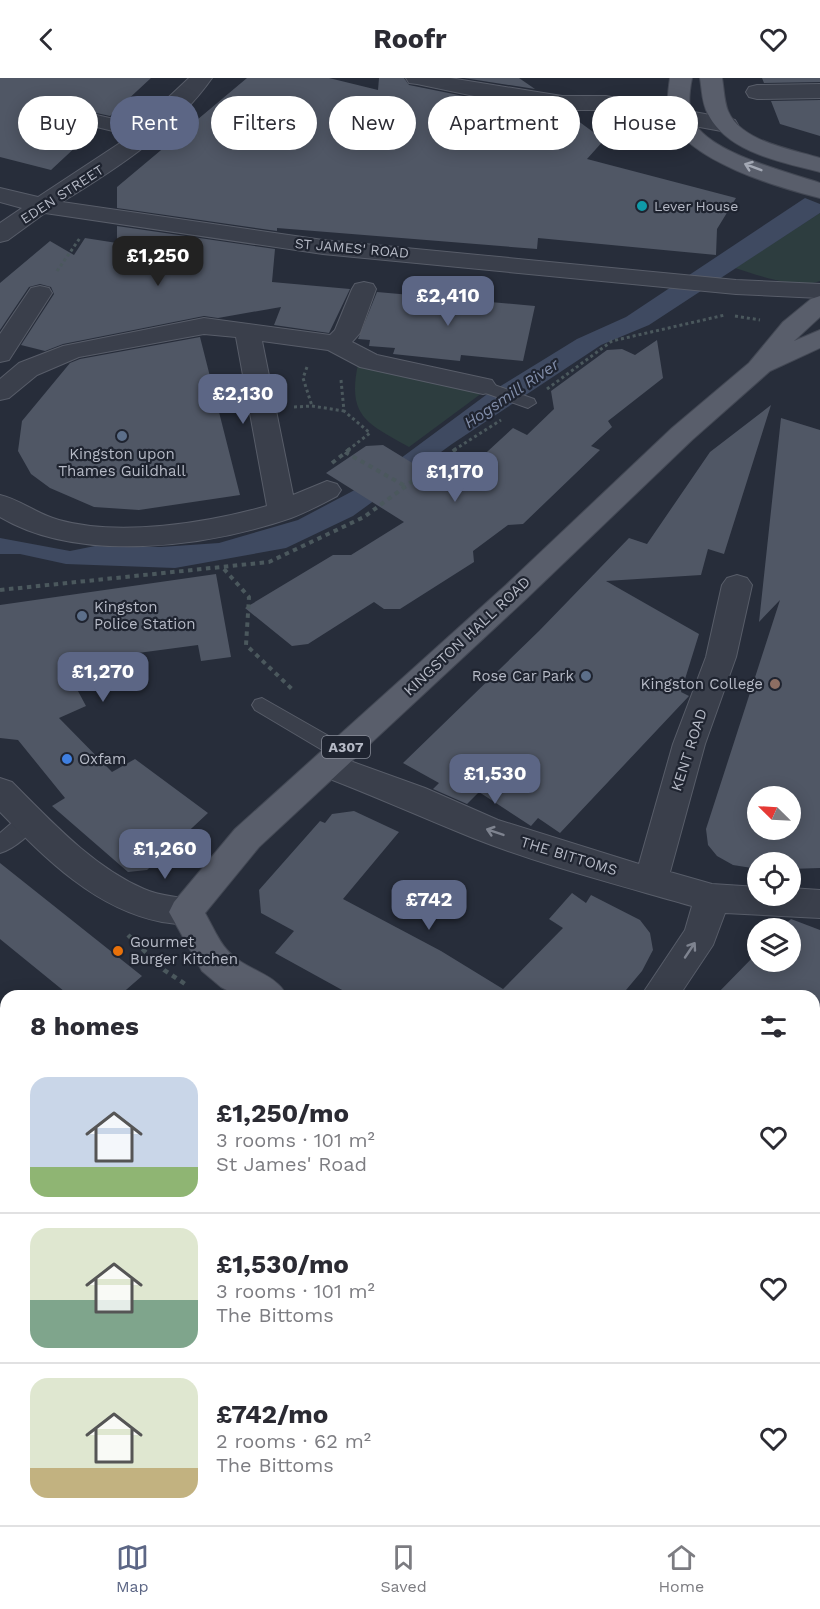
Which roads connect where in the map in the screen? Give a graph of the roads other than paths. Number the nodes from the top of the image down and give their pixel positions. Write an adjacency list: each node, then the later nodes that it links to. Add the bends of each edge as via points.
1 (201, 78): 7 (street, EDEN STREET)
2 (417, 78): 9 (street, via 498,94)
3 (681, 78): 8 (main road)
4 (711, 78): 11 (main road, via 718,114)
5 (820, 90): 6 (street)
6 (757, 92)
7 (185, 96)
8 (680, 96)
9 (592, 106)
10 (698, 124): 11 (street)
11 (727, 125): 14 (main road, via 757,144)
12 (698, 134): 15 (main road, one-way to 12, via 724,155)
13 (124, 150): 17 (street, EDEN STREET)
14 (820, 165)
15 (820, 191)
16 (0, 195): 17 (street, ST JAMES' ROAD)
17 (43, 206): 18 (street, EDEN STREET); 19 (street, ST JAMES' ROAD, via 323,247)
18 (0, 235)
19 (733, 286): 21 (street); 23 (street)
20 (364, 289): 26 (street)
21 (820, 291)
22 (40, 293): 27 (street)
23 (811, 311): 28 (main road, KINGSTON HALL ROAD / A307)
24 (247, 330): 26 (street); 30 (street, via 204,326 72,351 28,369); 34 (street)
25 (820, 338): 28 (main road, KINGSTON HALL ROAD / A307)
26 (344, 348): 29 (street, via 369,361)
27 (0, 354)
28 (758, 369): 37 (main road, KINGSTON HALL ROAD / A307, via 682,434)
29 (483, 386): 31 (lane)
30 (0, 392)
31 (526, 402)
32 (327, 490): 34 (street)
33 (0, 504): 34 (street, via 44,527 90,536 138,536 225,526)
34 (282, 511)
35 (737, 585): 41 (street, KENT ROAD, via 721,657 689,744)
36 (262, 705): 37 (lane)
37 (334, 758): 41 (street, THE BITTOMS, one-way to 37, via 486,830); 44 (main road, KINGSTON HALL ROAD / A307, via 247,838)
38 (0, 791): 39 (street)
39 (29, 820): 40 (lane); 44 (street, via 83,870 107,886 134,900)
40 (0, 845)
41 (651, 880): 42 (street, THE BITTOMS)
42 (712, 898): 43 (street, THE BITTOMS); 46 (street, one-way to 42, via 701,935)
43 (820, 904)
44 (186, 912): 45 (main road, via 215,961)
45 (260, 990)
46 (663, 990)

